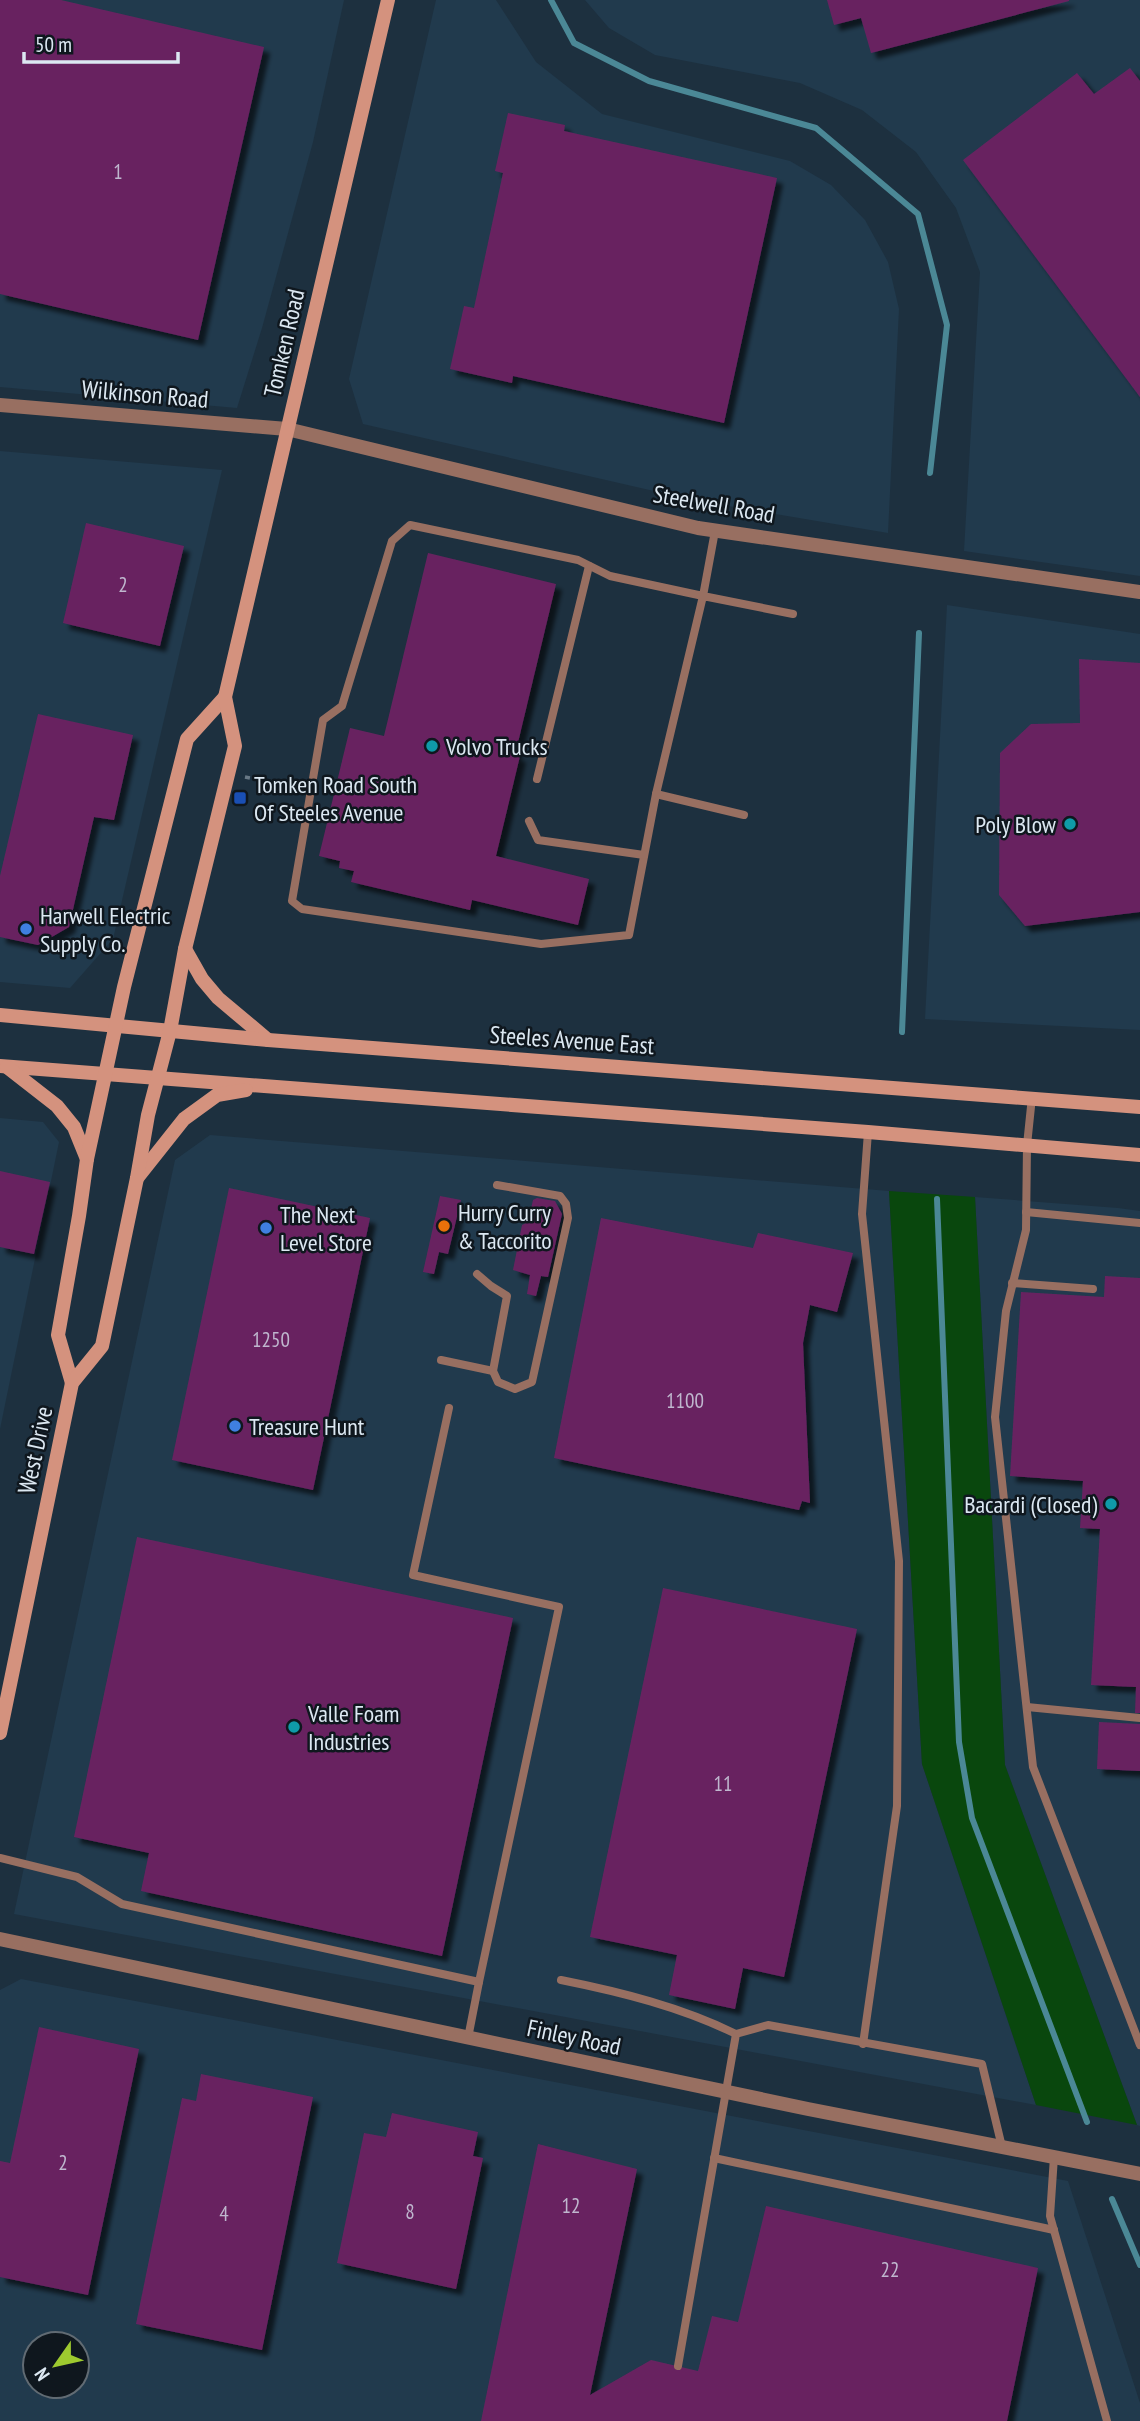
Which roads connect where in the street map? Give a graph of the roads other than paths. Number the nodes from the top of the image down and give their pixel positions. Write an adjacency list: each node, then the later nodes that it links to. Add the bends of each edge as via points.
1 (388, 0): 3 (main road, Tomken Road)
2 (0, 405): 3 (street, Wilkinson Road)
3 (287, 429): 4 (street, Steelwell Road); 9 (main road, Tomken Road)
4 (715, 531): 6 (street, Steelwell Road); 7 (lane)
5 (589, 566): 7 (lane, via 610,576); 10 (lane); 14 (lane, via 410,525 392,541 342,706 323,720 292,901 302,909 541,944 629,935)
6 (1140, 592)
7 (703, 596): 8 (lane); 11 (lane)
8 (793, 614)
9 (225, 697): 15 (main road, Tomken Road, via 235,746); 17 (main road, Tomken Road, via 187,739)
10 (537, 779)
11 (656, 794): 12 (lane); 14 (lane)
12 (744, 815)
13 (529, 821): 14 (lane, via 538,840)
14 (644, 855)
15 (185, 949): 18 (main road, Tomken Road); 19 (main road, via 218,998)
16 (0, 1015): 17 (main road, Steeles Avenue East)
17 (116, 1025): 18 (main road, Steeles Avenue East); 21 (main road, Tomken Road)
18 (170, 1031): 19 (main road, Steeles Avenue East); 22 (main road, Tomken Road)
19 (268, 1040): 24 (main road, Steeles Avenue East)
20 (4, 1067): 21 (main road); 29 (main road, via 57,1106 74,1127)
21 (104, 1073): 22 (main road); 29 (main road, West Drive)
22 (156, 1077): 23 (main road); 30 (main road, West Drive)
23 (265, 1086): 26 (main road); 30 (main road, via 217,1095 184,1119)
24 (1032, 1097): 25 (main road, Steeles Avenue East); 27 (lane)
25 (1140, 1107)
26 (868, 1132): 27 (main road); 50 (lane, via 862,1214 899,1561 897,1805)
27 (1027, 1145): 28 (main road); 32 (lane)
28 (1140, 1155)
29 (87, 1159): 39 (main road, West Drive, via 58,1335)
30 (137, 1178): 39 (main road, West Drive, via 102,1346)
31 (497, 1185): 38 (lane, via 560,1196 568,1218 532,1382 515,1389 498,1382)
32 (1026, 1212): 33 (lane); 35 (lane)
33 (1140, 1223)
34 (477, 1274): 38 (lane, via 507,1296)
35 (1012, 1283): 36 (lane); 41 (lane, via 995,1417)
36 (1093, 1289)
37 (441, 1360): 38 (lane)
38 (493, 1371)
39 (72, 1382): 43 (main road, West Drive)
40 (449, 1408): 47 (lane, via 413,1575 559,1607)
41 (1027, 1707): 42 (lane); 51 (lane, via 1033,1767)
42 (1140, 1718)
43 (0, 1733)
44 (0, 1858): 47 (lane, via 77,1877 122,1904)
45 (0, 1939): 49 (street, Finley Road)
46 (561, 1980): 48 (lane, via 623,1992)
47 (479, 1982): 49 (lane)
48 (736, 2034): 50 (lane, via 768,2025); 52 (lane)
49 (468, 2038): 52 (street, Finley Road)
50 (863, 2044): 53 (lane, via 982,2064)
51 (1140, 2045)
52 (726, 2092): 53 (street, Finley Road); 55 (lane)
53 (1002, 2147): 54 (street, Finley Road)
54 (1054, 2157): 56 (street, Finley Road); 57 (lane, via 1050,2216)
55 (714, 2158): 57 (lane); 58 (lane)
56 (1140, 2174)
57 (1054, 2230): 59 (lane)
58 (678, 2366)
59 (1107, 2421)

